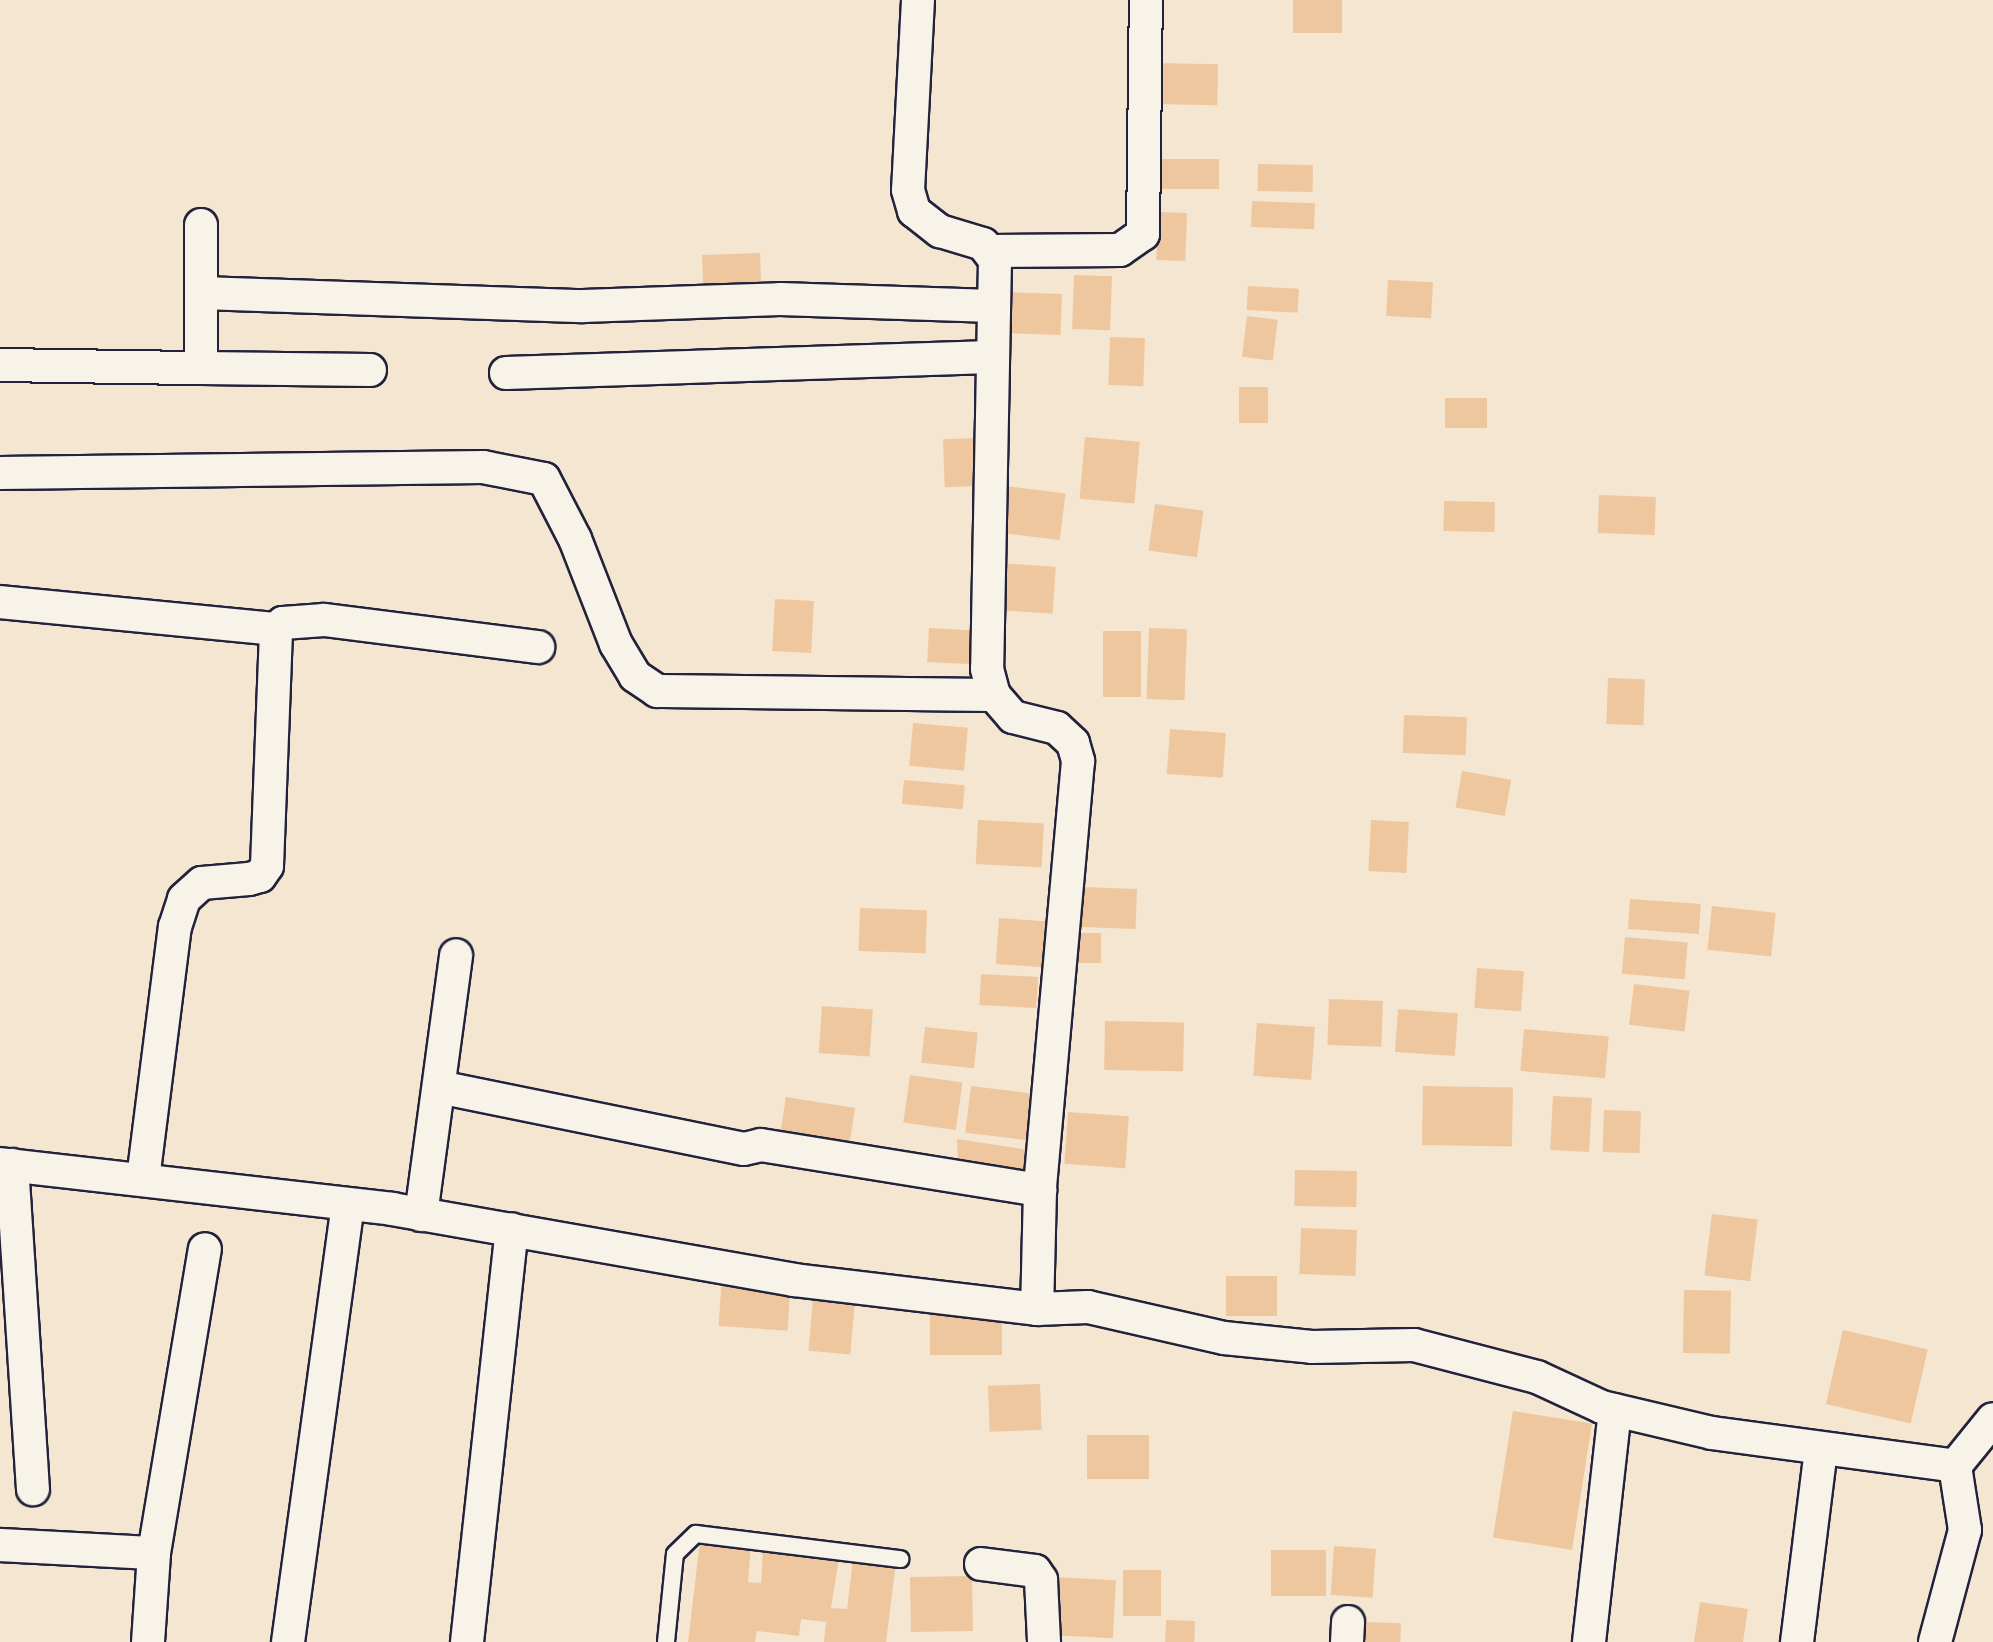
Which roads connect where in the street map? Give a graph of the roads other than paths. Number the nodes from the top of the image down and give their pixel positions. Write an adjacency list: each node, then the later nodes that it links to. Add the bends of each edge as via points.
1 (918, 0): 4 (street, via 911,201 925,222)
2 (1146, 0): 4 (street, via 1143,233 1120,250)
3 (201, 225): 5 (street)
4 (991, 251): 6 (street)
5 (202, 293): 6 (street, via 583,306 780,299); 9 (street)
6 (993, 306): 7 (street)
7 (991, 357): 11 (street); 16 (street, via 988,669)
8 (0, 365): 9 (street)
9 (201, 368): 10 (street)
10 (370, 370)
11 (506, 373)
12 (0, 473): 16 (street, via 483,467 544,479 575,539 616,645 635,676 657,691)
13 (0, 602): 14 (street)
14 (276, 629): 15 (street, via 284,623 324,621); 20 (street, via 267,866 260,876 249,879 202,883 184,899 175,926)
15 (538, 647)
16 (994, 695): 21 (street, via 1013,717 1057,728 1073,743 1078,761)
17 (456, 955): 18 (street)
18 (439, 1087): 21 (street, via 744,1149 761,1145); 23 (street)
19 (6, 1164): 20 (street); 31 (street)
20 (144, 1179): 22 (street)
21 (1040, 1190): 26 (street)
22 (348, 1205): 23 (street); 37 (street)
23 (421, 1215): 24 (street)
24 (512, 1229): 26 (street, via 794,1280); 38 (street)
25 (205, 1249): 33 (street)
26 (1037, 1309): 27 (street, via 1088,1307 1224,1338 1312,1346 1414,1345 1537,1377)
27 (1615, 1410): 29 (street, via 1712,1433); 41 (street)
28 (1993, 1419): 30 (street)
29 (1821, 1449): 30 (street); 42 (street)
30 (1955, 1466): 43 (street, via 1965,1530)
31 (33, 1489)
32 (0, 1545): 33 (street)
33 (154, 1553): 36 (street)
34 (900, 1559): 39 (lane, via 696,1534 675,1554)
35 (981, 1564): 40 (street, via 1035,1571 1041,1580)
36 (148, 1642)
37 (288, 1642)
38 (467, 1642)
39 (666, 1642)
40 (1044, 1642)
41 (1589, 1642)
42 (1797, 1642)
43 (1935, 1642)

